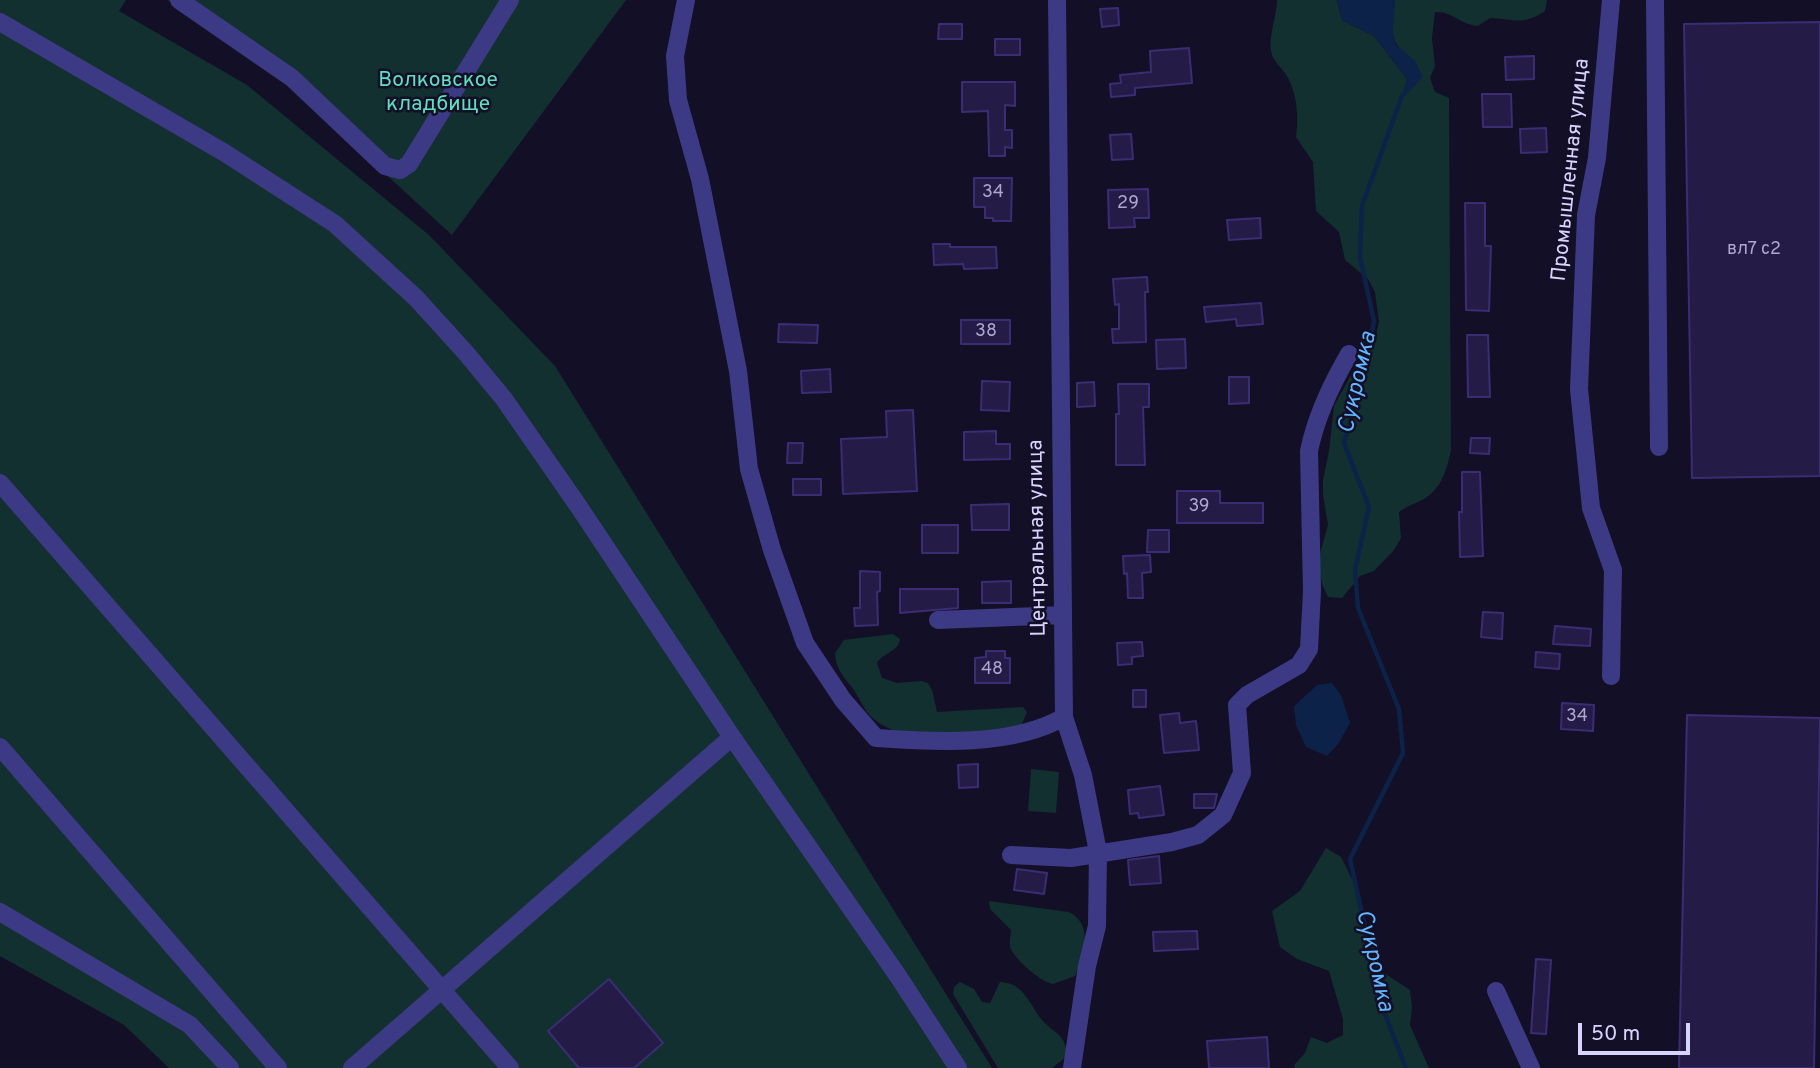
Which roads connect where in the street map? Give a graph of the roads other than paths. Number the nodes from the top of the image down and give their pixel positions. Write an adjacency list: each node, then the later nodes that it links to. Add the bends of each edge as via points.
1 (179, 0): 2 (street, via 292,78 393,170 409,164)
2 (510, 0)
3 (685, 0): 14 (street, via 675,56 678,100 700,179 733,346 749,469 805,643 843,700 876,738 928,742 1019,736)
4 (1057, 0): 11 (street, Центральная улица)
5 (1611, 0): 13 (street, Промышленная улица, via 1597,158 1586,215 1579,388 1591,508 1613,570)
6 (1655, 0): 9 (street)
7 (0, 22): 15 (street, via 225,153 335,224 416,298 504,399)
8 (1349, 354): 17 (street, via 1331,384 1309,451 1309,649 1299,665 1237,705 1242,773 1223,815 1198,835)
9 (1659, 447)
10 (0, 483): 20 (street)
11 (1063, 615): 12 (street); 14 (street, Центральная улица)
12 (938, 621)
13 (1611, 676)
14 (1064, 717): 17 (street, Центральная улица, via 1083,775)
15 (732, 737): 20 (street); 26 (street)
16 (0, 747): 23 (street)
17 (1098, 852): 18 (street, via 1071,858); 27 (street, Центральная улица, via 1097,926)
18 (1011, 855)
19 (0, 912): 22 (street, via 190,1025)
20 (442, 990): 24 (street); 25 (street)
21 (1496, 991): 28 (street)
22 (230, 1068)
23 (278, 1068)
24 (352, 1068)
25 (510, 1068)
26 (958, 1068)
27 (1072, 1068)
28 (1531, 1068)

